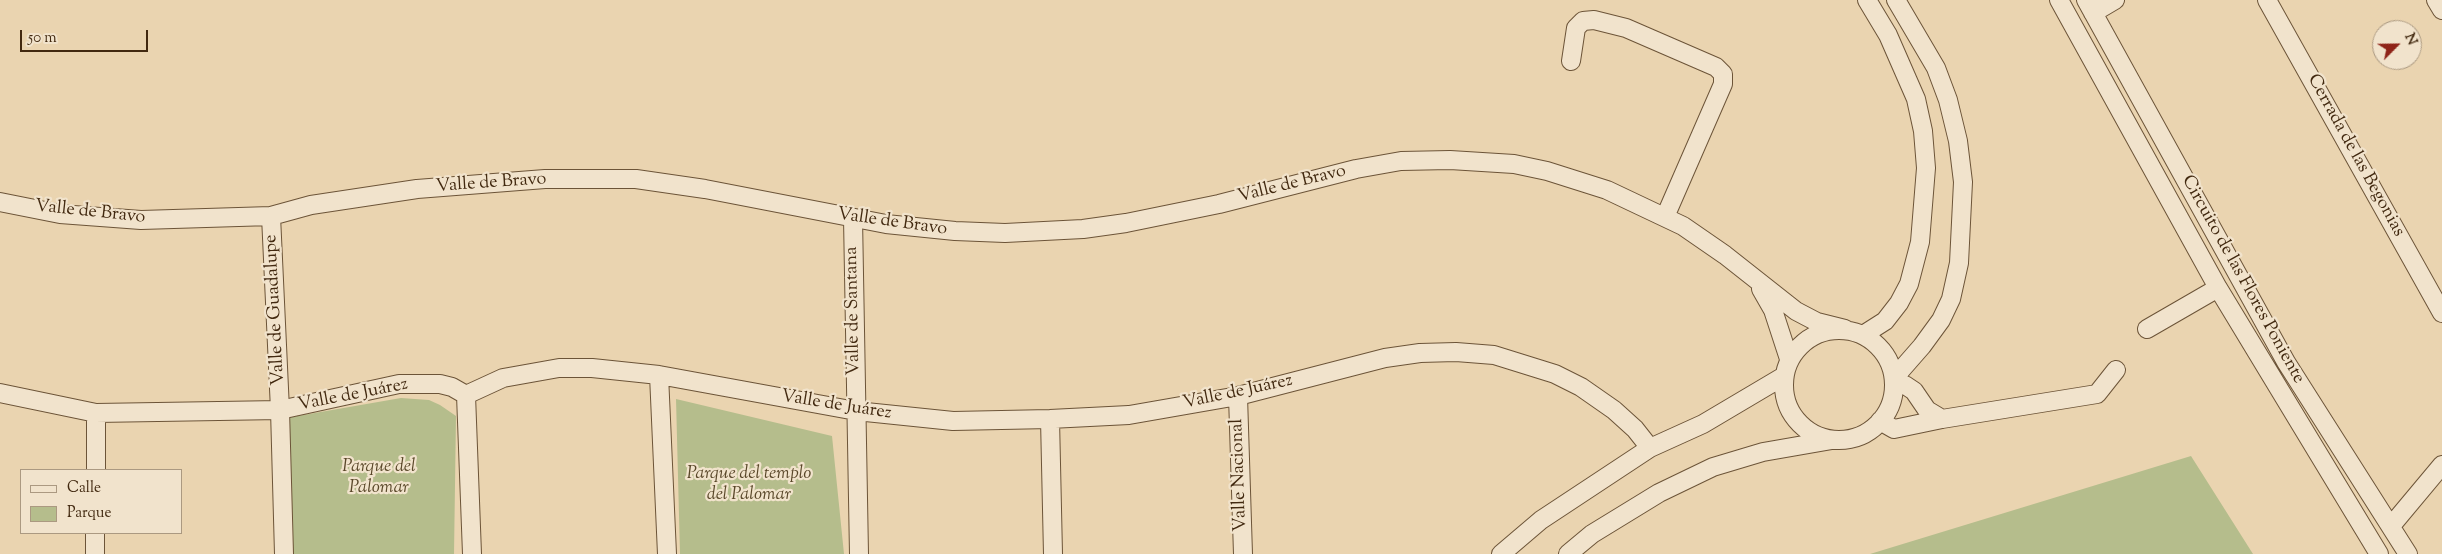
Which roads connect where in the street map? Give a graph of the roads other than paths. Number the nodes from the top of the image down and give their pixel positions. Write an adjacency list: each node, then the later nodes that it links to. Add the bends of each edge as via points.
1 (1867, 0): 21 (street, via 1888,35 1916,99 1924,131 1926,168 1920,242 1909,284 1885,321)
2 (1896, 0): 26 (street, via 1936,68 1948,100 1964,182 1959,263 1951,299 1941,320)
3 (2059, 0): 11 (street, Circuito de las Flores Poniente)
4 (2115, 0): 7 (street)
5 (2267, 0): 18 (street, Cerrada de las Begonias)
6 (2436, 0): 8 (street)
7 (2090, 6): 10 (street, Circuito de las Flores Poniente)
8 (2442, 10)
9 (1571, 61): 14 (street, via 1576,28 1583,21 1594,20 1626,28 1716,67 1723,74 1723,84)
10 (2157, 127): 11 (street); 40 (street, Circuito de las Flores Poniente, via 2286,362)
11 (2136, 138): 17 (street, Circuito de las Flores Poniente)
12 (0, 202): 13 (street, Valle de Bravo, via 60,214 142,220)
13 (271, 216): 15 (street, Valle de Bravo, via 311,204 417,190 544,179 636,179); 30 (street, Valle de Guadalupe)
14 (1665, 217): 15 (street, Valle de Bravo, via 1607,190 1547,171 1514,164 1450,160 1401,161 1356,169 1211,206 1083,229 955,231); 16 (street, Valle de Bravo, via 1725,255)
15 (853, 218): 31 (street, Valle de Santana)
16 (1755, 280): 19 (street, Valle de Bravo, via 1796,311 1817,322); 22 (street, Valle de Bravo, via 1773,310)
17 (2218, 288): 20 (street); 51 (street, Circuito de las Flores Poniente)
18 (2442, 313)
19 (1845, 329): 21 (street); 22 (street, via 1823,331 1803,342)
20 (2147, 329)
21 (1863, 335): 26 (street, via 1878,346 1888,360)
22 (1789, 360): 25 (street)
23 (2116, 370): 34 (street, via 2096,394)
24 (659, 375): 28 (street, Valle de Juárez, via 559,368 503,378); 31 (street, Valle de Juárez); 45 (street)
25 (1784, 376): 36 (street, via 1784,395 1802,426 1817,436); 37 (street, via 1703,424)
26 (1894, 381): 34 (street, via 1914,391 1927,410); 35 (street, via 1889,408)
27 (0, 393): 32 (street, Valle de Juárez)
28 (466, 395): 30 (street, Valle de Juárez, via 440,384 399,384); 44 (street)
29 (1238, 396): 33 (street, Valle de Juárez, via 1129,415); 37 (street, Valle de Juárez, via 1402,355 1456,352 1494,355 1555,374 1581,387 1614,410); 48 (street, Valle Nacional)
30 (280, 410): 32 (street, Valle de Juárez); 43 (street, Valle de Guadalupe)
31 (856, 411): 33 (street, Valle de Juárez, via 953,421); 46 (street, Valle de Santana)
32 (96, 413): 39 (street)
33 (1050, 419): 47 (street)
34 (1942, 419): 35 (street, via 1894,429)
35 (1880, 421): 36 (street, via 1868,432 1854,438)
36 (1835, 440): 50 (street, via 1763,452 1713,467 1659,493 1592,534)
37 (1650, 448): 49 (street, via 1541,520)
38 (2442, 465): 40 (street)
39 (96, 469)
40 (2391, 526): 52 (street, Circuito de las Flores Poniente)
41 (95, 534): 42 (street)
42 (95, 554)
43 (284, 554)
44 (472, 554)
45 (667, 554)
46 (859, 554)
47 (1053, 554)
48 (1243, 554)
49 (1501, 554)
50 (1568, 554)
51 (2379, 554)
52 (2408, 554)

